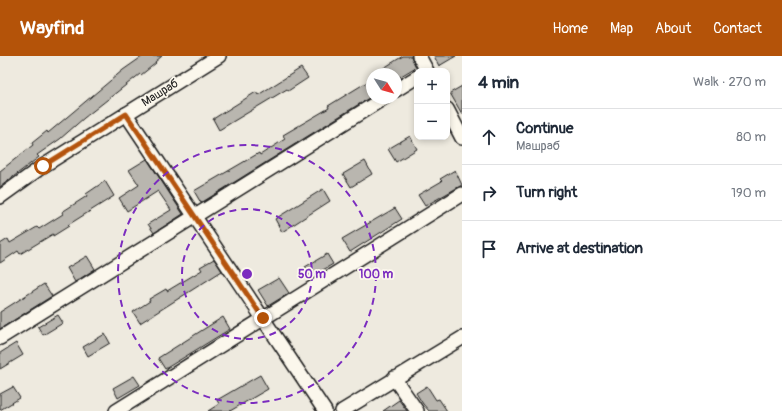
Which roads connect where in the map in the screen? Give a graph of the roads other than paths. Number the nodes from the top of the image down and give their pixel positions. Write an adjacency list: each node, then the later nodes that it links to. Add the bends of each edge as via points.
1 (219, 56): 7 (street, Машраб)
2 (419, 56): 3 (street)
3 (425, 68)
4 (414, 79): 5 (street)
5 (402, 86)
6 (374, 104): 12 (street)
7 (126, 114): 11 (street, Машраб, via 43,166); 12 (street)
8 (450, 115): 9 (street)
9 (462, 138)
10 (462, 194): 13 (street)
11 (0, 197)
12 (194, 216): 13 (street); 14 (street)
13 (263, 318): 17 (street); 18 (street)
14 (0, 338)
15 (462, 338): 16 (street)
16 (394, 378): 19 (street); 20 (street)
17 (116, 411)
18 (325, 411)
19 (342, 411)
20 (416, 411)

